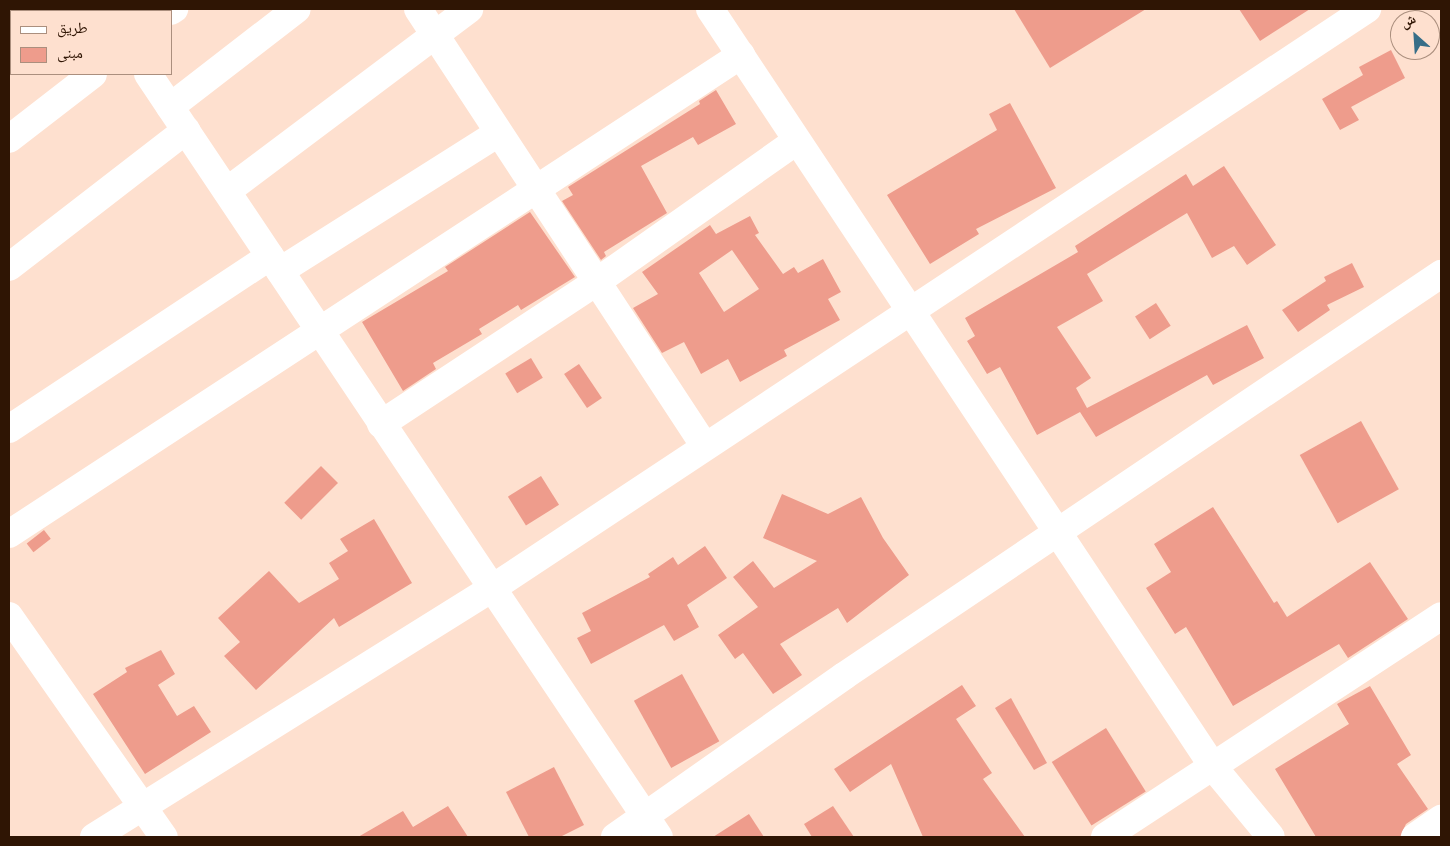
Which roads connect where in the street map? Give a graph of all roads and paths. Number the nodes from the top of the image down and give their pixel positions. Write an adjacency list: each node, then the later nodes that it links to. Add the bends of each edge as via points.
1 (297, 9): 10 (street)
2 (418, 9): 6 (street)
3 (469, 9): 6 (street)
4 (710, 9): 7 (street)
5 (1367, 9): 21 (street)
6 (435, 33): 12 (street); 16 (street)
7 (741, 55): 14 (street); 15 (street)
8 (92, 75): 13 (street)
9 (149, 75): 10 (street)
10 (170, 107): 11 (street)
11 (186, 130): 16 (street); 18 (street)
12 (498, 134): 15 (street); 17 (street)
13 (9, 139)
14 (796, 141): 20 (street); 21 (street)
15 (537, 188): 20 (street); 22 (street)
16 (227, 191): 17 (street)
17 (275, 263): 22 (street); 24 (street)
18 (9, 267)
19 (1441, 274): 26 (street)
20 (595, 283): 23 (street); 25 (street)
21 (909, 310): 25 (street); 26 (street)
22 (321, 333): 23 (street); 27 (street)
23 (381, 424): 28 (street)
24 (9, 429)
25 (704, 445): 28 (street)
26 (1056, 533): 31 (street); 34 (street)
27 (9, 534)
28 (491, 589): 32 (street); 34 (street)
29 (9, 616): 32 (street)
30 (1441, 616): 31 (street)
31 (1214, 768): 38 (street); 39 (street)
32 (142, 805): 35 (street); 36 (street)
33 (1441, 819): 40 (street)
34 (651, 826): 37 (street)
35 (94, 837)
36 (164, 837)
37 (614, 837)
38 (1105, 837)
39 (1271, 837)
40 (1415, 837)

